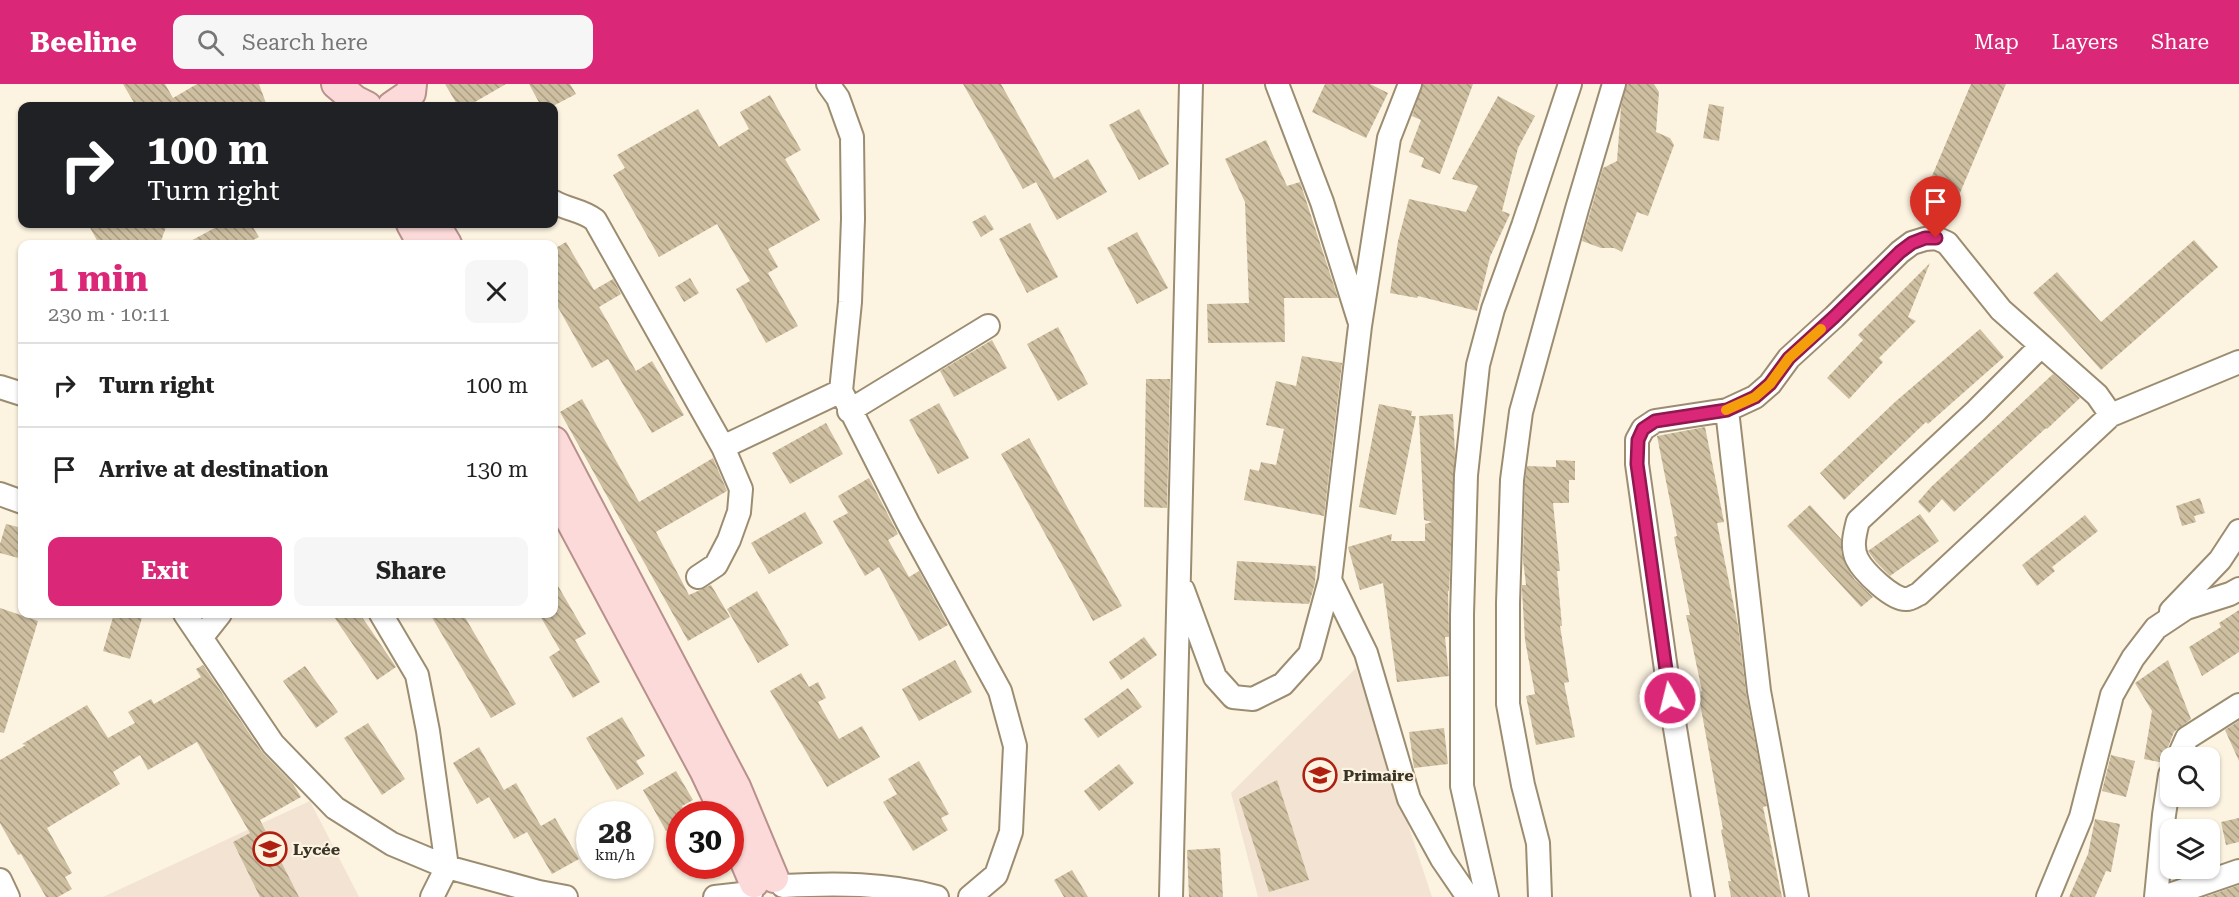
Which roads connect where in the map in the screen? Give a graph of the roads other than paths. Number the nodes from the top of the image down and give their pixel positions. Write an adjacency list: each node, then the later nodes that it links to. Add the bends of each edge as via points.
1 (336, 84): 8 (main road); 9 (main road)
2 (828, 84): 17 (street, via 838,98 852,137 853,219)
3 (1191, 84): 26 (street)
4 (1276, 84): 12 (street, via 1322,202)
5 (1410, 84): 12 (street, via 1389,138)
6 (1570, 84): 54 (street, via 1493,309 1478,365 1466,475 1462,786)
7 (1614, 84): 55 (street, via 1521,411 1512,480 1508,704 1538,843)
8 (346, 102)
9 (359, 102)
10 (558, 205): 20 (street, via 585,212 595,220)
11 (988, 326): 17 (street)
12 (1360, 326): 28 (street)
13 (2041, 346): 18 (street, via 2001,310 1947,243 1925,238 1900,252 1789,358 1770,384 1755,397); 19 (street, via 2097,395); 19 (street, via 1858,521 1854,541 1857,558 1881,586 1895,598 1908,600 1919,594)
14 (2239, 362): 19 (street)
15 (0, 387): 16 (street)
16 (18, 393)
17 (845, 401): 20 (street); 42 (street, via 1000,691 1015,747 1011,832)
18 (1727, 410): 56 (street, via 1655,421 1643,429 1638,440 1637,464 1666,675); 57 (street, via 1759,691)
19 (2111, 415)
20 (723, 447): 27 (street, via 741,489 739,512 716,565)
21 (558, 449): 44 (main road, via 736,787)
22 (0, 494): 24 (street)
23 (558, 497): 37 (main road)
24 (18, 501)
25 (2239, 531): 33 (street, via 2220,560)
26 (1178, 576): 28 (street, via 1215,678 1233,697 1253,699 1283,684 1310,654); 52 (street)
27 (698, 577)
28 (1330, 580): 53 (street, via 1366,653 1409,799)
29 (2239, 589): 33 (street, via 2186,608)
30 (188, 618): 34 (street)
31 (217, 618): 34 (street)
32 (383, 618): 40 (street, via 417,675)
33 (2156, 628): 58 (street, via 2112,695 2080,817)
34 (201, 638): 40 (street, via 273,744 335,808 392,844)
35 (2239, 705): 36 (street, via 2187,738)
36 (2183, 747)
37 (719, 801)
38 (2165, 807): 59 (street)
39 (744, 850): 44 (main road)
40 (447, 867): 46 (street); 47 (street)
41 (2239, 871): 60 (street)
42 (996, 875): 50 (street); 51 (street)
43 (0, 880): 45 (street)
44 (766, 889): 48 (street); 49 (street, via 822,883 906,888)
45 (8, 897)
46 (432, 897)
47 (566, 897)
48 (716, 897)
49 (937, 897)
50 (970, 897)
51 (1002, 897)
52 (1171, 897)
53 (1468, 897)
54 (1488, 897)
55 (1540, 897)
56 (1703, 897)
57 (1797, 897)
58 (2048, 897)
59 (2156, 897)
60 (2164, 897)

